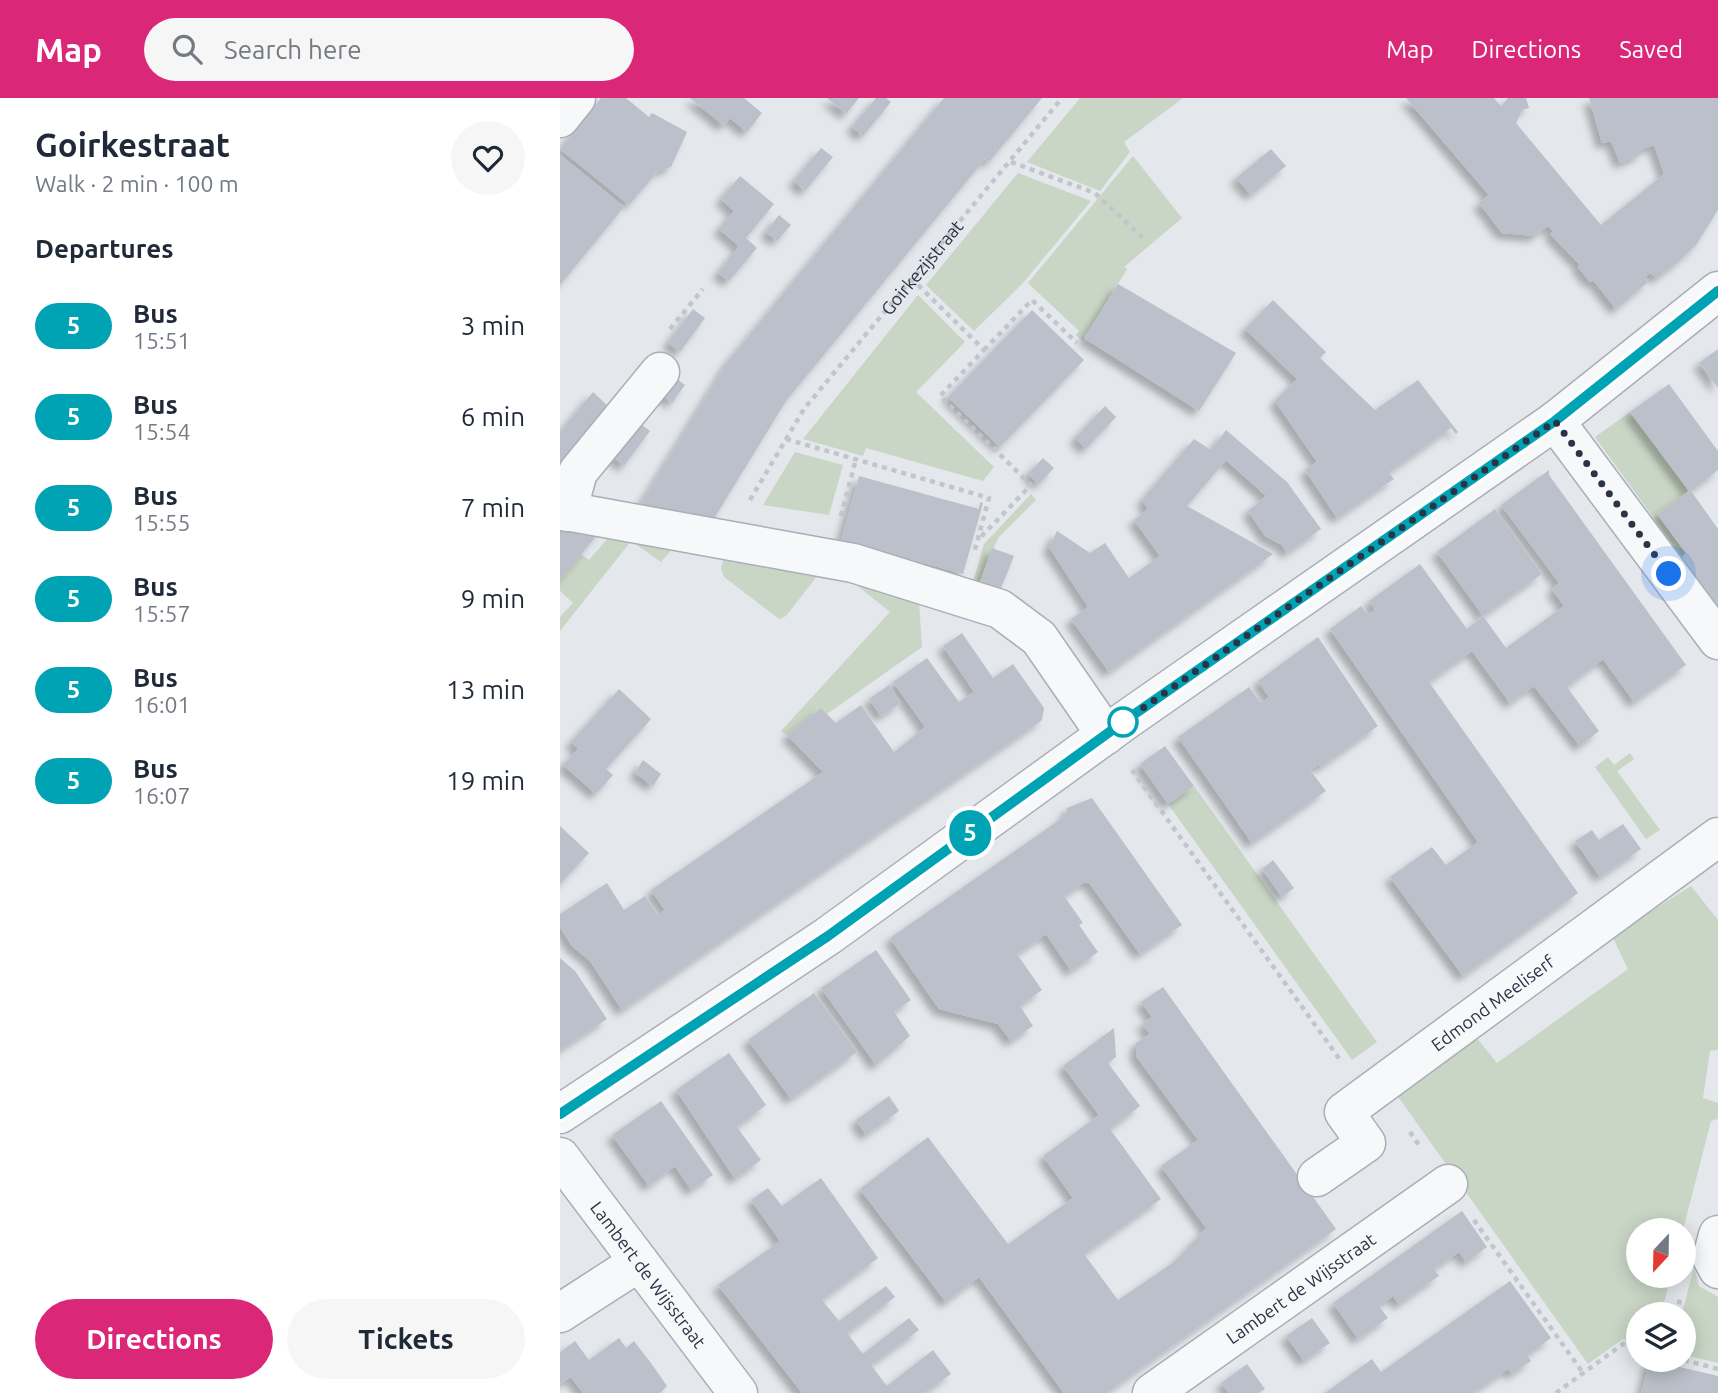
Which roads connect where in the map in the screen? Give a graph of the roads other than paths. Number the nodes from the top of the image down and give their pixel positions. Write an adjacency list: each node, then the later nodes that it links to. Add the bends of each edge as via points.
1 (576, 98): 2 (street)
2 (560, 118)
3 (1718, 291): 5 (street)
4 (660, 372): 6 (street, via 579,472)
5 (1555, 421): 7 (street); 8 (street)
6 (564, 511): 8 (street, via 853,563 1000,609 1039,638)
7 (1718, 640)
8 (1107, 734): 10 (street, via 828,936)
9 (1718, 837): 12 (street, Edmond Meeliserf, via 1344,1112 1366,1143)
10 (560, 1114)
11 (560, 1157): 15 (street, Lambert de Wijsstraat)
12 (1317, 1177)
13 (1448, 1185): 19 (street, Lambert de Wijsstraat)
14 (1718, 1235): 16 (street, via 1712,1258)
15 (639, 1262): 17 (street); 18 (street, Lambert de Wijsstraat)
16 (1718, 1269)
17 (560, 1313)
18 (738, 1393)
19 (1152, 1393)

